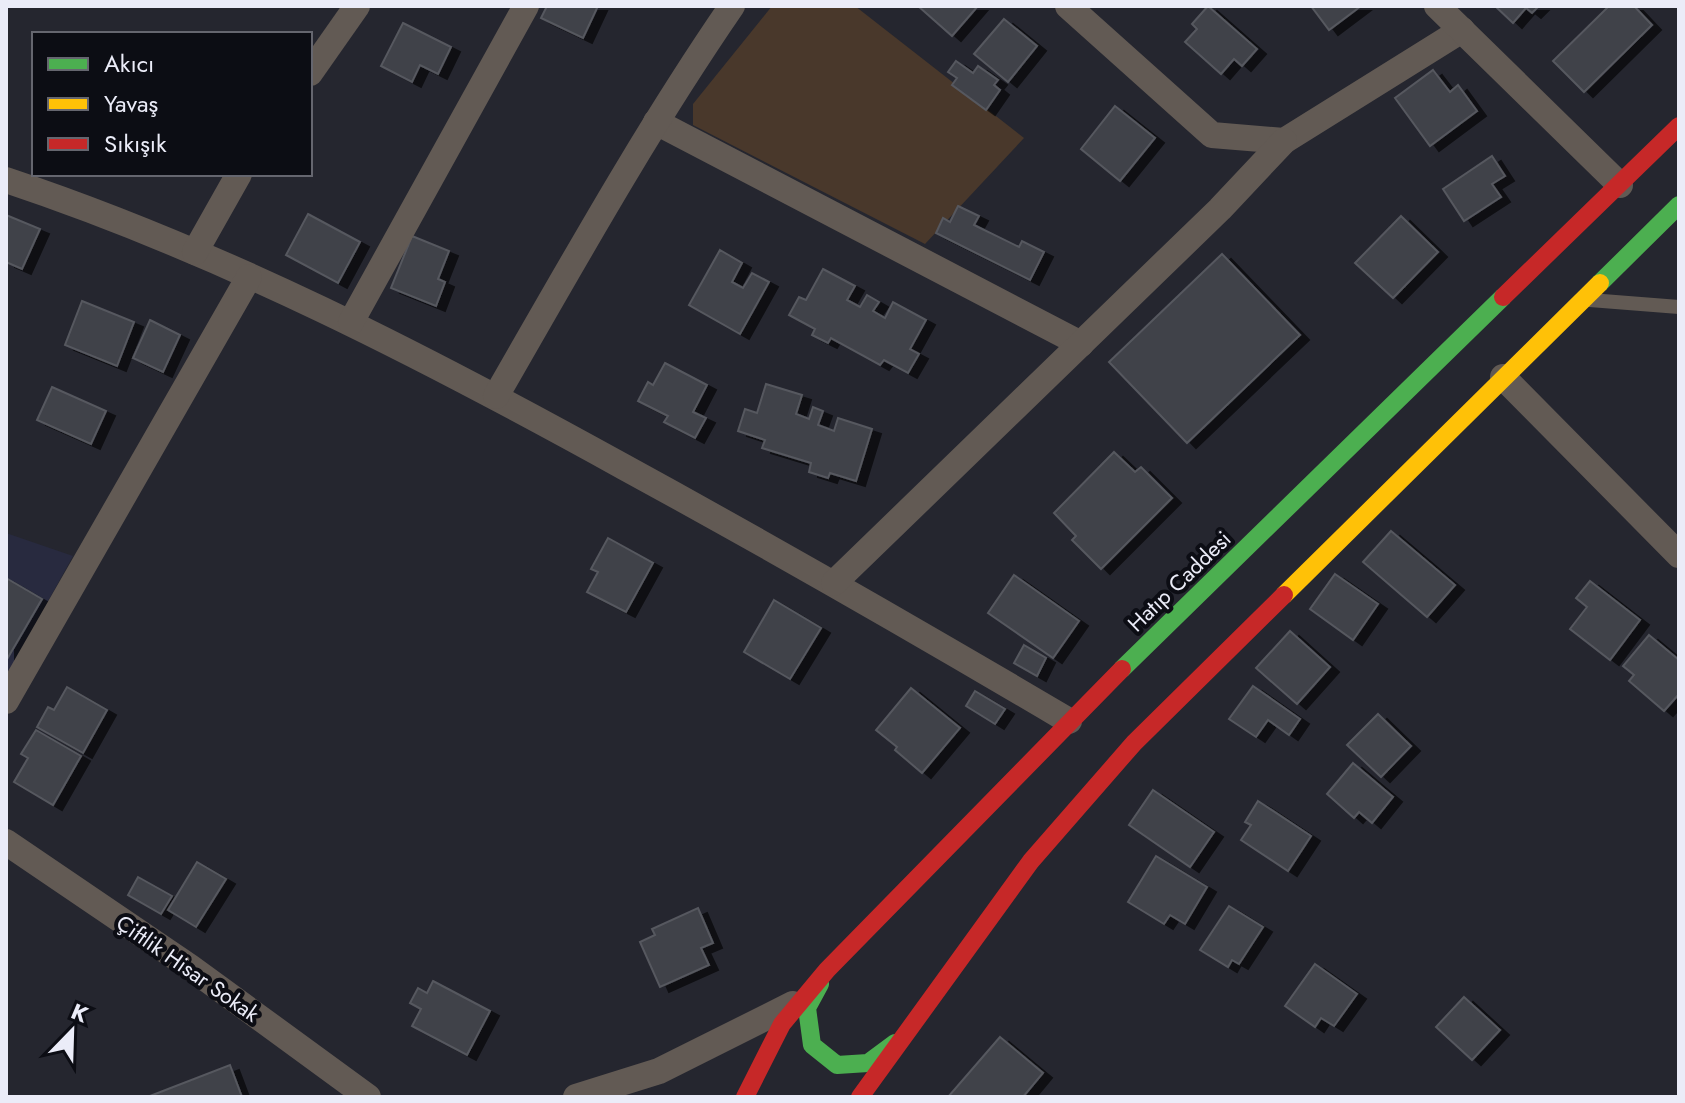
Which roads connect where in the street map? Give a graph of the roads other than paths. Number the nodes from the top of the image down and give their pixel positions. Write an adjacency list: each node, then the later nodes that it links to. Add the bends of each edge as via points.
1 (357, 6): 7 (street)
2 (526, 6): 19 (street)
3 (732, 6): 8 (street)
4 (1068, 6): 10 (street, via 1212,135)
5 (1437, 6): 6 (street)
6 (1462, 30): 10 (street); 13 (street)
7 (312, 70)
8 (656, 122): 20 (street); 22 (street)
9 (1679, 126): 13 (main road, Hatıp Caddesi)
10 (1284, 141): 20 (street)
11 (238, 176): 15 (street)
12 (6, 180): 15 (street)
13 (1620, 185): 26 (main road, Hatıp Caddesi)
14 (1679, 205): 17 (main road)
15 (195, 252): 16 (street)
16 (249, 277): 19 (street); 25 (street)
17 (1582, 300): 18 (lane); 21 (main road)
18 (1679, 307)
19 (351, 322): 22 (street)
20 (1081, 344): 24 (street)
21 (1503, 377): 23 (street); 30 (main road, via 1134,743 1031,861)
22 (496, 396): 24 (street)
23 (1679, 555)
24 (834, 583): 26 (street)
25 (6, 701)
26 (1069, 721): 28 (main road, Hatıp Caddesi)
27 (6, 842): 31 (street, Çiftlik Hisar Sokak)
28 (827, 970): 29 (main road, Hatıp Caddesi); 30 (main road, via 807,1008 812,1045 837,1065 868,1063)
29 (803, 999): 32 (street, via 659,1071); 33 (main road, Hatıp Caddesi, via 782,1024)
30 (903, 1038): 34 (main road)
31 (368, 1097)
32 (576, 1097)
33 (745, 1097)
34 (860, 1097)

